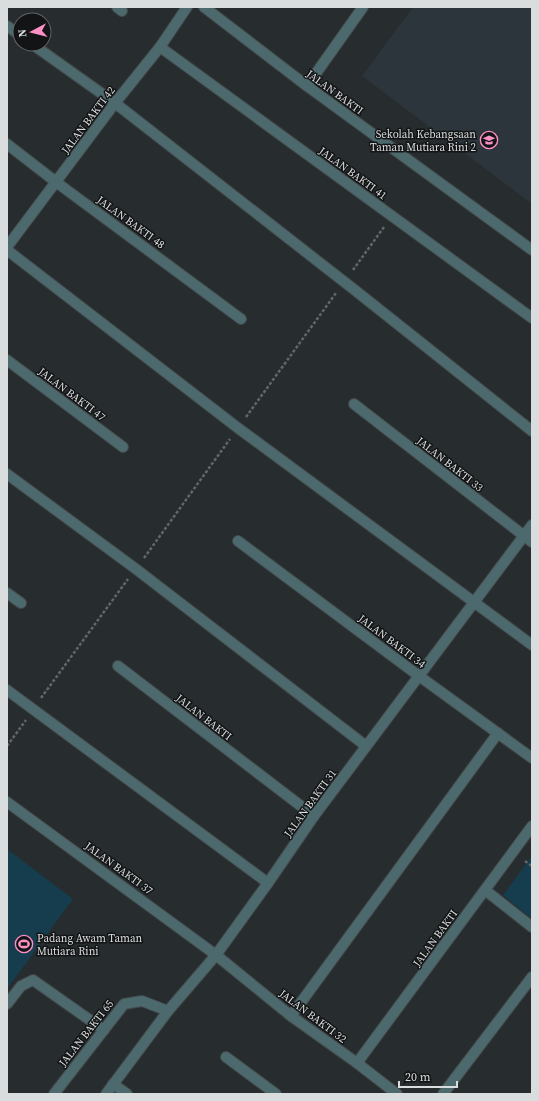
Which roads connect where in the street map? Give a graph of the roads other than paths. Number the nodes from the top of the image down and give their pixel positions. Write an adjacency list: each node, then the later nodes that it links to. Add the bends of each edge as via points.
1 (187, 7): 4 (street, JALAN BAKTI 42)
2 (204, 7): 6 (street, JALAN BAKTI)
3 (363, 7): 6 (street)
4 (160, 47): 7 (street, JALAN BAKTI 42); 12 (street, JALAN BAKTI 41)
5 (43, 52): 7 (street)
6 (307, 86): 11 (street, JALAN BAKTI)
7 (115, 103): 9 (street, JALAN BAKTI 42); 16 (street)
8 (7, 144): 9 (street, JALAN BAKTI 48)
9 (56, 182): 10 (street, JALAN BAKTI 42); 13 (street, JALAN BAKTI 48)
10 (7, 249): 23 (street, via 238,428)
11 (532, 250)
12 (532, 318)
13 (241, 319)
14 (7, 360): 17 (street, JALAN BAKTI 47)
15 (354, 404): 20 (street, JALAN BAKTI 33)
16 (532, 431)
17 (123, 447)
18 (7, 474): 30 (street, via 136,569)
19 (532, 525): 20 (street, JALAN BAKTI 31)
20 (528, 539): 23 (street, JALAN BAKTI 31)
21 (238, 541): 27 (street, JALAN BAKTI 34)
22 (7, 593): 24 (street)
23 (474, 602): 25 (street); 27 (street, JALAN BAKTI 31)
24 (21, 603)
25 (532, 645)
26 (118, 666): 33 (street, JALAN BAKTI)
27 (419, 676): 29 (street, JALAN BAKTI 34); 30 (street, JALAN BAKTI 31)
28 (7, 690): 35 (street)
29 (498, 733): 31 (street, JALAN BAKTI 34); 42 (street)
30 (366, 746): 33 (street, JALAN BAKTI 31)
31 (532, 758)
32 (7, 802): 38 (street, JALAN BAKTI 37)
33 (314, 816): 35 (street, JALAN BAKTI 31)
34 (532, 826): 36 (street, JALAN BAKTI)
35 (268, 883): 38 (street, JALAN BAKTI 31)
36 (485, 890): 37 (street); 45 (street, JALAN BAKTI)
37 (532, 927)
38 (216, 955): 41 (street, JALAN BAKTI 31); 42 (street, JALAN BAKTI 32)
39 (532, 977): 52 (street)
40 (7, 1004): 43 (street, via 21,986 33,980)
41 (168, 1011): 43 (street, JALAN BAKTI 65, via 142,1001 124,1004); 46 (street, JALAN BAKTI 31)
42 (291, 1016): 45 (street, JALAN BAKTI 32)
43 (104, 1030): 47 (street, JALAN BAKTI 65)
44 (226, 1057): 50 (street)
45 (357, 1063): 51 (street, JALAN BAKTI 32)
46 (113, 1084): 48 (street, JALAN BAKTI 31); 49 (street)
47 (54, 1094)
48 (106, 1094)
49 (127, 1094)
50 (276, 1094)
51 (397, 1094)
52 (443, 1094)

